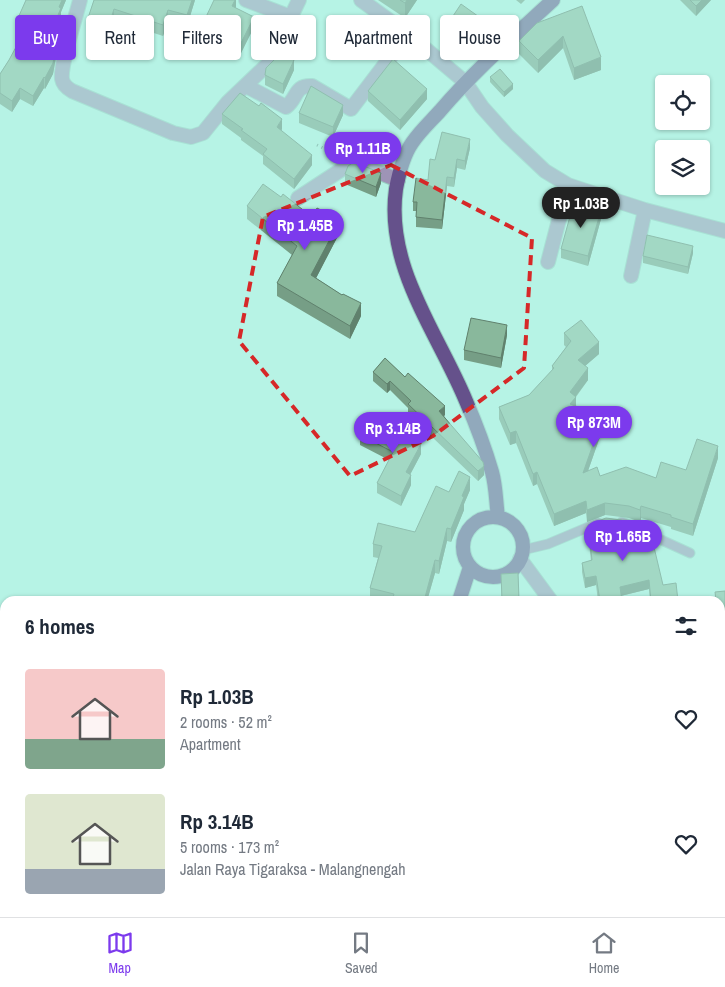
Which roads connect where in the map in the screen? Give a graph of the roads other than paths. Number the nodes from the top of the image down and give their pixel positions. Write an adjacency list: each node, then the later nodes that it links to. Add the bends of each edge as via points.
1 (80, 0): 13 (street, via 63,67 62,79 68,89 173,133 190,137 203,133)
2 (246, 0): 6 (street)
3 (299, 0): 7 (street)
4 (361, 0): 8 (street)
5 (553, 0): 12 (main road)
6 (286, 15)
7 (292, 15)
8 (382, 15)
9 (430, 53): 12 (street)
10 (270, 60): 13 (street)
11 (388, 60): 13 (street, via 351,109 312,86 302,86 285,107)
12 (465, 82): 14 (main road, via 413,142 404,157); 15 (street, via 507,135 545,171)
13 (246, 86)
14 (398, 180): 16 (street, via 353,162); 21 (main road, via 395,223 399,252 435,339 466,400 492,473)
15 (568, 185): 17 (street); 19 (street)
16 (298, 198)
17 (645, 210): 18 (street); 20 (street)
18 (725, 231)
19 (548, 262)
20 (631, 276)
21 (498, 517): 23 (main road, via 506,519 520,532); 24 (main road, via 482,518 469,528 463,552)
22 (690, 553): 23 (lane, via 623,522 608,520)
23 (522, 554): 24 (main road, via 515,567 501,576 484,576); 26 (street)
24 (470, 567): 25 (main road)
25 (461, 596)
26 (548, 596)

